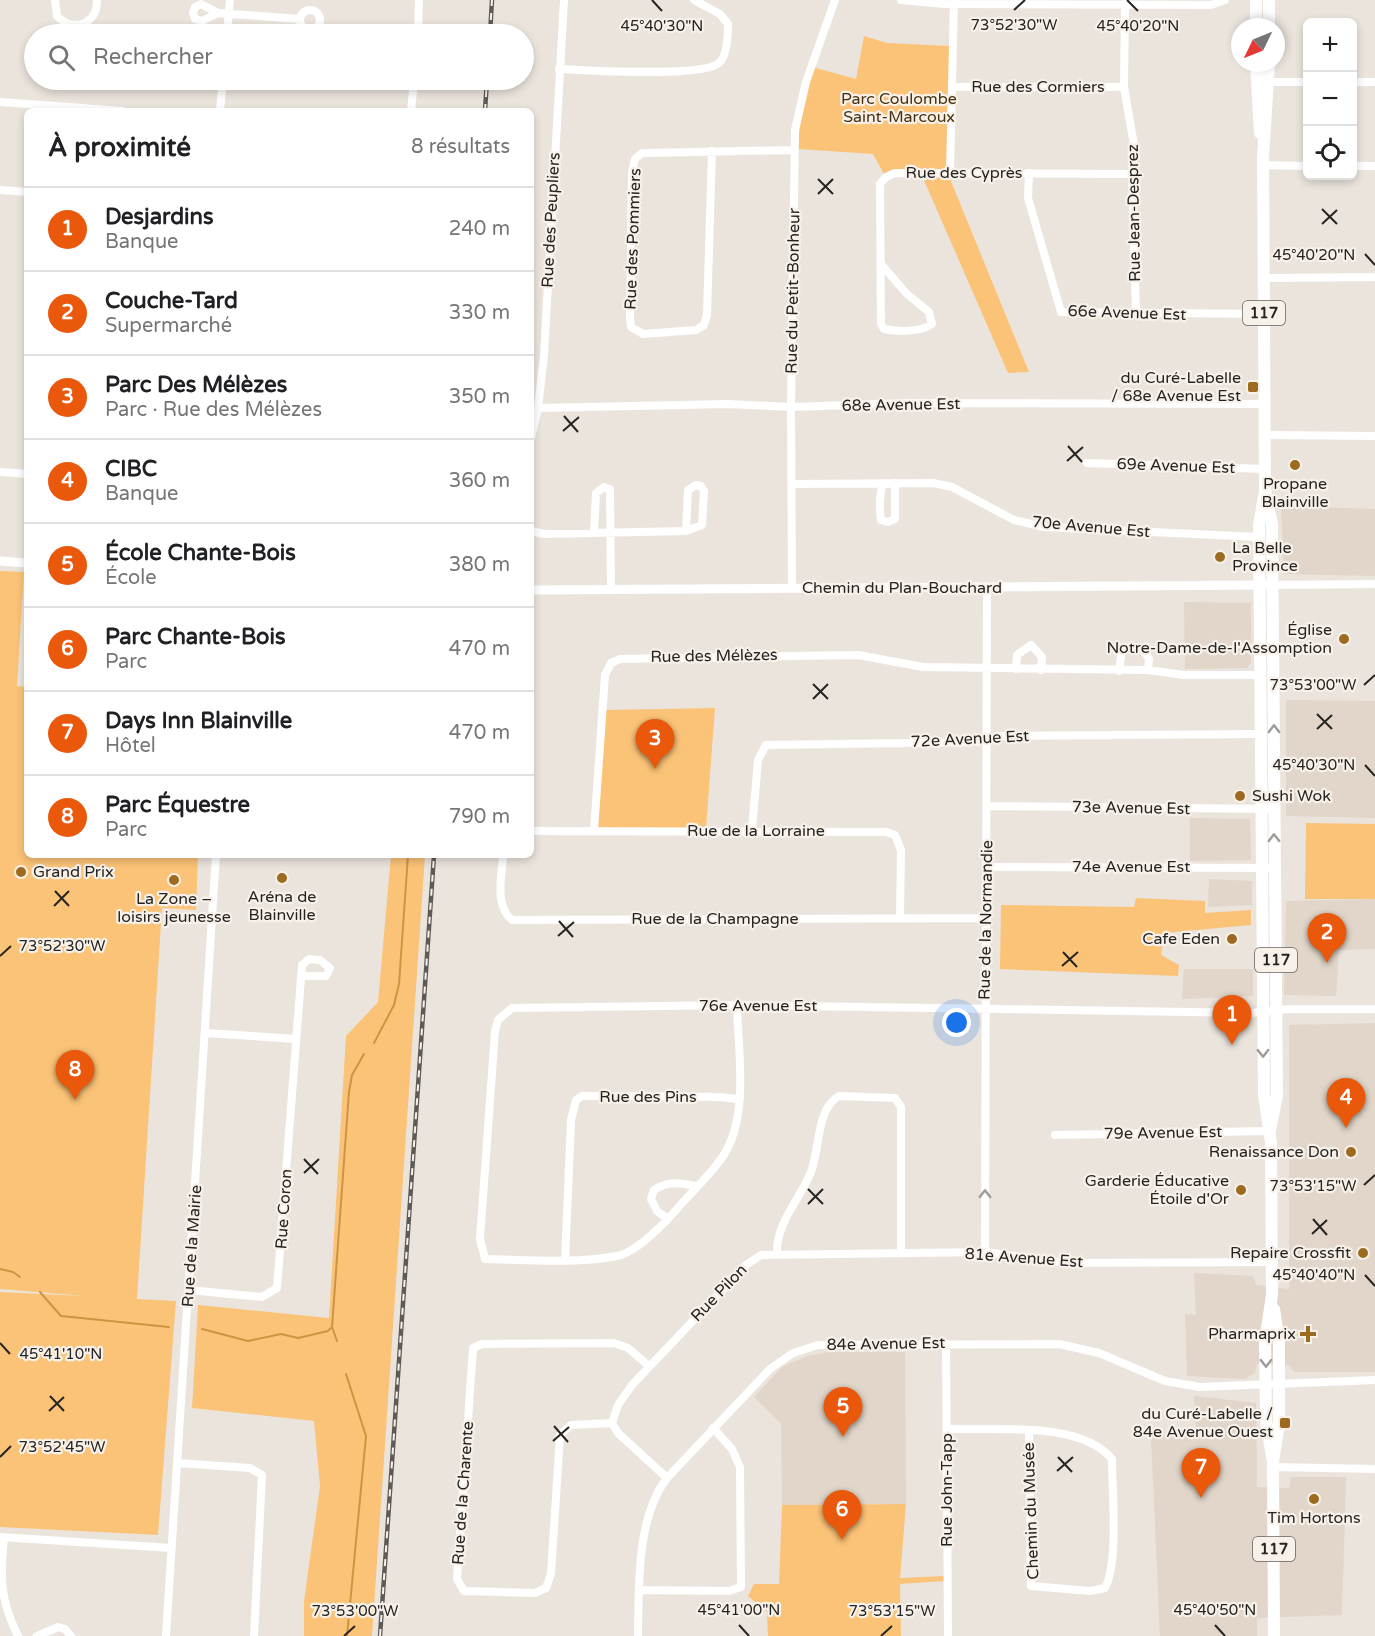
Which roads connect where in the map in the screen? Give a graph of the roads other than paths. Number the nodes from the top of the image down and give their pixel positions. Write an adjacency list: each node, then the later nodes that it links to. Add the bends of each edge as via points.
1 (55, 0): 20 (street, via 57,16)
2 (96, 0): 21 (street, via 94,15)
3 (230, 0): 16 (street)
4 (419, 0): 23 (street)
5 (564, 0): 24 (street, Rue des Peupliers)
6 (694, 0): 24 (street, via 720,14 728,24 722,59 714,66 675,71)
7 (835, 0): 39 (street, Rue du Petit-Bonheur, via 806,82)
8 (901, 0): 12 (street)
9 (1225, 0): 14 (street, via 1212,5)
10 (1256, 0): 17 (main road)
11 (1269, 0): 18 (main road)
12 (954, 2): 13 (street); 31 (street)
13 (1036, 2): 14 (street)
14 (1125, 4): 32 (street, Rue Jean-Desprez)
15 (218, 13): 16 (street)
16 (228, 14): 19 (street); 22 (street)
17 (1256, 18)
18 (1269, 18)
19 (300, 19)
20 (68, 24)
21 (81, 24)
22 (228, 24)
23 (418, 24)
24 (559, 69): 57 (street, Rue des Peupliers)
25 (1256, 72): 41 (main road, 117)
26 (1269, 72): 27 (main road, 117)
27 (1269, 82): 28 (street); 41 (main road, 117)
28 (1303, 82)
29 (1357, 82): 30 (street)
30 (1375, 82)
31 (952, 87): 32 (street, Rue des Cormiers); 45 (street)
32 (1124, 87): 47 (street, Rue Jean-Desprez, via 1134,146)
33 (222, 90): 37 (street)
34 (413, 90): 38 (street)
35 (0, 102): 36 (street)
36 (70, 108)
37 (220, 108)
38 (411, 108)
39 (794, 150): 40 (street, Rue des Pommiers); 56 (street, Rue du Petit-Bonheur)
40 (712, 151): 40 (street, Rue des Pommiers, via 704,325 696,330 643,334 631,327 630,316 635,159 642,153)
41 (1263, 162): 42 (street); 52 (main road, 117)
42 (1303, 166)
43 (1357, 166): 44 (street)
44 (1375, 166)
45 (950, 172): 46 (street, Rue des Cyprès); 50 (street, Rue des Cyprès, via 895,173 880,184)
46 (1029, 173): 47 (street, Rue des Cyprès); 53 (street, 66e Avenue Est, via 1028,198 1061,312)
47 (1132, 174): 53 (street, Rue Jean-Desprez)
48 (0, 190): 49 (street)
49 (24, 192)
50 (881, 264): 50 (street, Rue des Cyprès, via 929,312 932,324 926,328 884,328)
51 (1375, 277): 52 (street)
52 (1264, 278): 54 (main road, 117)
53 (1136, 314): 54 (street, 66e Avenue Est)
54 (1264, 314): 55 (main road, 117)
55 (1265, 404): 56 (street, 68e Avenue Est, via 910,403); 59 (main road, 117)
56 (791, 407): 57 (street, 68e Avenue Est, via 728,404); 67 (street, Rue du Petit-Bonheur)
57 (538, 408): 58 (street, Rue des Peupliers)
58 (534, 425)
59 (1265, 435): 60 (street); 62 (main road, 117)
60 (1375, 436)
61 (1087, 463): 62 (street, 69e Avenue Est)
62 (1265, 469): 68 (main road, 117)
63 (0, 472): 64 (street)
64 (24, 474)
65 (883, 483): 66 (street, 70e Avenue Est); 66 (street, via 880,513 881,519 888,522 895,519); 67 (street, 70e Avenue Est)
66 (895, 483): 73 (street, 70e Avenue Est, via 952,487 1014,520 1044,527)
67 (792, 484): 80 (street, Rue du Petit-Bonheur)
68 (1265, 489): 73 (main road, 117); 78 (main road, 117, via 1272,525)
69 (594, 531): 71 (street); 72 (street); 72 (street, via 596,494 604,488 610,489)
70 (686, 531): 70 (street, via 702,525 701,486 688,490); 72 (street)
71 (534, 532)
72 (610, 532): 81 (street)
73 (1259, 537): 77 (main road, 117)
74 (0, 561): 75 (street)
75 (24, 563)
76 (1375, 584): 78 (street)
77 (1259, 585): 78 (street, Chemin du Plan-Bouchard); 79 (street, Chemin du Plan-Bouchard); 88 (main road, 117)
78 (1273, 585): 93 (main road, 117, one-way to 78)
79 (987, 587): 80 (street, Chemin du Plan-Bouchard); 83 (street, Rue de la Normandie)
80 (792, 588): 81 (street, Chemin du Plan-Bouchard)
81 (611, 589): 82 (street, Chemin du Plan-Bouchard)
82 (534, 590)
83 (987, 669): 84 (street, Rue des Mélèzes); 90 (street, Rue de la Normandie); 96 (street, Rue des Mélèzes, via 923,667 858,656 620,659 611,663 605,675)
84 (1016, 669): 85 (street, Rue des Mélèzes); 85 (street, via 1017,656 1030,645 1042,657)
85 (1041, 670): 87 (street, Rue des Mélèzes)
86 (1148, 670): 87 (street, Rue des Mélèzes); 87 (street, via 1149,659 1142,648 1130,646 1122,649); 88 (street, Rue des Mélèzes, via 1184,675)
87 (1119, 671)
88 (1260, 675): 89 (main road, 117)
89 (1261, 734): 90 (street, 72e Avenue Est); 92 (main road, 117)
90 (987, 738): 91 (street, Rue de la Normandie); 94 (street, 72e Avenue Est, via 977,742 766,745 758,760)
91 (987, 806): 92 (street, 73e Avenue Est); 99 (street, Rue de la Normandie)
92 (1261, 809): 93 (street, 73e Avenue Est); 100 (main road, 117)
93 (1274, 809): 101 (main road, 117, one-way to 93)
94 (752, 830): 96 (street, Rue de la Lorraine); 102 (street, Rue de la Lorraine, via 895,835 901,850)
95 (534, 831): 96 (street, Rue de la Lorraine)
96 (594, 831)
97 (216, 858): 110 (street, Rue de la Mairie)
98 (503, 858): 102 (street, Rue de la Champagne, via 500,898 512,920)
99 (987, 867): 100 (street, 74e Avenue Est); 103 (street, Rue de la Normandie)
100 (1262, 868): 101 (street, 74e Avenue Est); 109 (main road, 117)
101 (1275, 868): 108 (main road, 117)
102 (900, 918): 103 (street, Rue de la Champagne)
103 (987, 918): 106 (street, Rue de la Normandie)
104 (302, 976): 111 (street, Rue Coron)
105 (737, 1005): 106 (street, 76e Avenue Est); 112 (street); 120 (street, 76e Avenue Est, via 529,1006 512,1008 498,1020 480,1239 485,1259)
106 (985, 1008): 109 (street, 76e Avenue Est); 117 (street, Rue de la Normandie, one-way to 106)
107 (1375, 1009): 108 (street, 76e Avenue Est)
108 (1276, 1011): 109 (street, 76e Avenue Est); 113 (main road, 117, via 1277,1095)
109 (1263, 1012): 113 (main road, 117, one-way to 113, via 1264,1095)
110 (205, 1033): 111 (street); 122 (street, Rue de la Mairie)
111 (296, 1039): 122 (street, Rue Coron, via 276,1288 262,1297)
112 (738, 1100): 115 (street, via 735,1127 725,1154); 120 (street, Rue des Pins, via 582,1096 576,1100 571,1120)
113 (1270, 1131): 114 (street, 79e Avenue Est); 121 (main road, 117)
114 (1055, 1135)
115 (697, 1186): 116 (street); 116 (street, via 664,1183 654,1190 651,1199)
116 (668, 1220): 120 (street, via 620,1256)
117 (985, 1252): 119 (street, 81e Avenue Est); 121 (street, 81e Avenue Est, via 1066,1263)
118 (777, 1253): 119 (street, 81e Avenue Est); 119 (street, via 778,1236 811,1172 825,1108 839,1096 865,1095 895,1098 901,1107); 125 (street, Rue Pilon, via 753,1259)
119 (901, 1253)
120 (565, 1261)
121 (1271, 1262): 123 (main road, 117)
122 (189, 1290): 133 (street, Rue de la Mairie)
123 (1272, 1296): 127 (main road, 117, via 1279,1341); 128 (main road, 117, one-way to 128)
124 (946, 1344): 128 (street, 84e Avenue Est, via 1059,1344 1099,1353 1175,1384 1205,1388); 130 (street, 84e Avenue Est, via 825,1344 802,1349 770,1369); 131 (street, Rue John-Tapp)
125 (649, 1366): 129 (street, Rue Pilon, via 622,1397); 129 (street, Rue de la Charente, via 631,1350 614,1343 486,1343 473,1348 457,1579 464,1591 535,1593 546,1588 551,1574 560,1435 571,1425)
126 (1375, 1380): 127 (street, 84e Avenue Est)
127 (1279, 1383): 128 (street, 84e Avenue Est); 134 (main road, 117)
128 (1266, 1384): 134 (main road, 117, via 1266,1421)
129 (612, 1424): 136 (street)
130 (713, 1428): 136 (street, 84e Avenue Est); 139 (street, via 730,1446 740,1467 741,1587 729,1591)
131 (947, 1429): 132 (street, Chemin du Musée); 146 (street, Rue John-Tapp)
132 (1029, 1431): 132 (street, Chemin du Musée, via 1031,1586 1090,1591 1105,1588 1111,1577 1112,1459 1082,1439 1056,1432)
133 (177, 1462): 138 (street, Rue de la Mairie); 144 (street, via 250,1468 262,1475)
134 (1273, 1465): 135 (street); 147 (main road, 117)
135 (1375, 1469)
136 (667, 1478): 139 (street, 84e Avenue Est, via 647,1517)
137 (2, 1537): 138 (street); 140 (street, via 1,1596)
138 (171, 1548): 143 (street, Rue de la Mairie)
139 (640, 1590): 145 (street, 84e Avenue Est)
140 (18, 1636)
141 (37, 1636): 142 (street, via 58,1627)
142 (70, 1636)
143 (166, 1636)
144 (254, 1636)
145 (638, 1636)
146 (948, 1636)
147 (1274, 1636)

